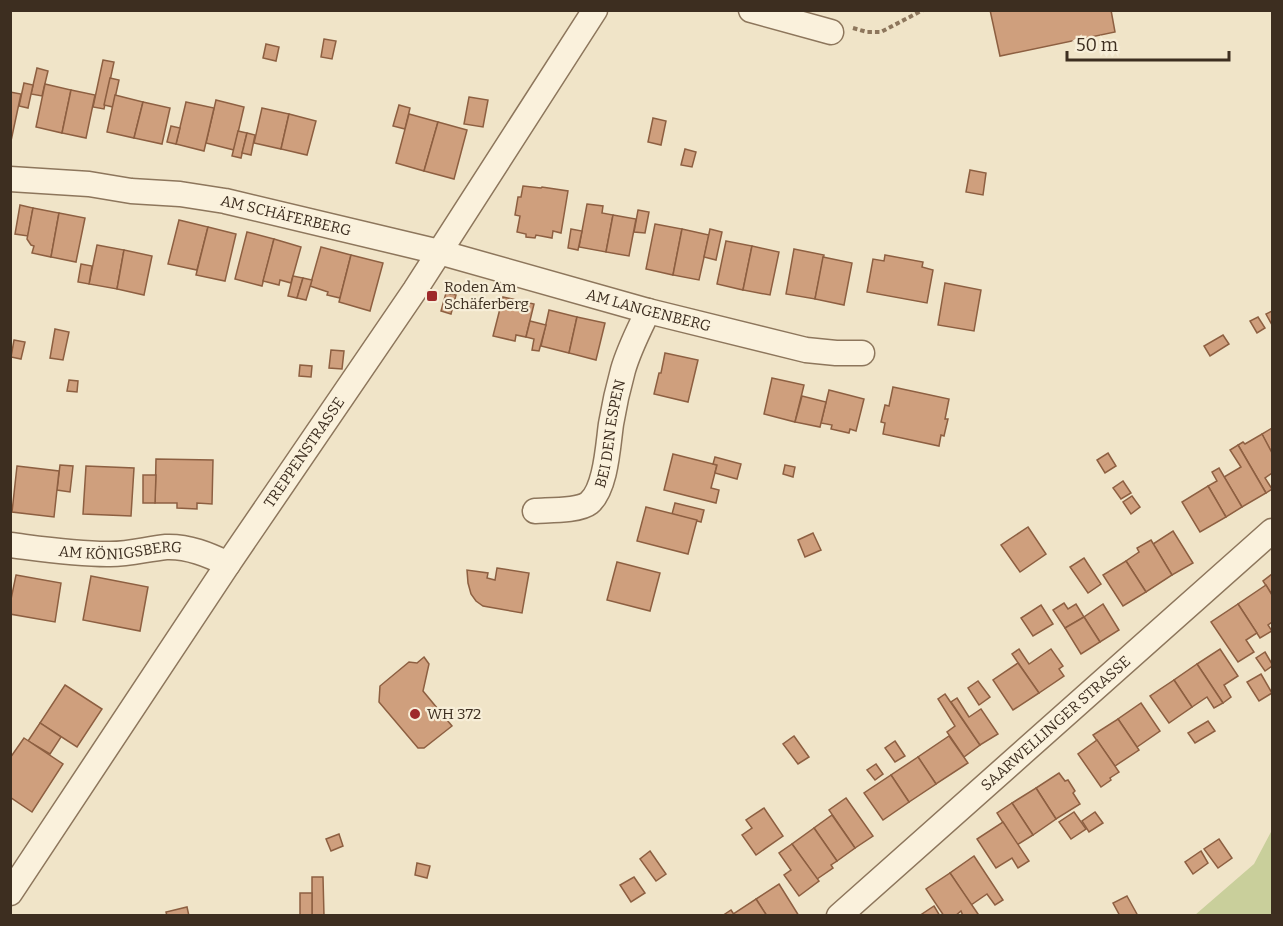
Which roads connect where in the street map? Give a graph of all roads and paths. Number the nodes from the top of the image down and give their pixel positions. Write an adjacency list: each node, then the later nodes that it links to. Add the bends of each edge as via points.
1 (595, 10): 6 (street, TREPPENSTRASSE)
2 (751, 10): 4 (street)
3 (923, 10): 4 (path, via 881,32)
4 (838, 29)
5 (10, 179): 6 (street, AM SCHÄFERBERG, via 89,184 225,201)
6 (439, 252): 7 (street, AM LANGENBERG); 12 (street, TREPPENSTRASSE)
7 (648, 310): 8 (street, AM LANGENBERG, via 806,350); 9 (street, BEI DEN ESPEN, via 622,372 596,495 587,505)
8 (862, 352)
9 (535, 511)
10 (1272, 531): 14 (street, SAARWELLINGER STRASSE)
11 (10, 545): 12 (street, AM KÖNIGSBERG, via 107,554 184,548)
12 (228, 564): 13 (street, TREPPENSTRASSE)
13 (10, 893)
14 (839, 915)

